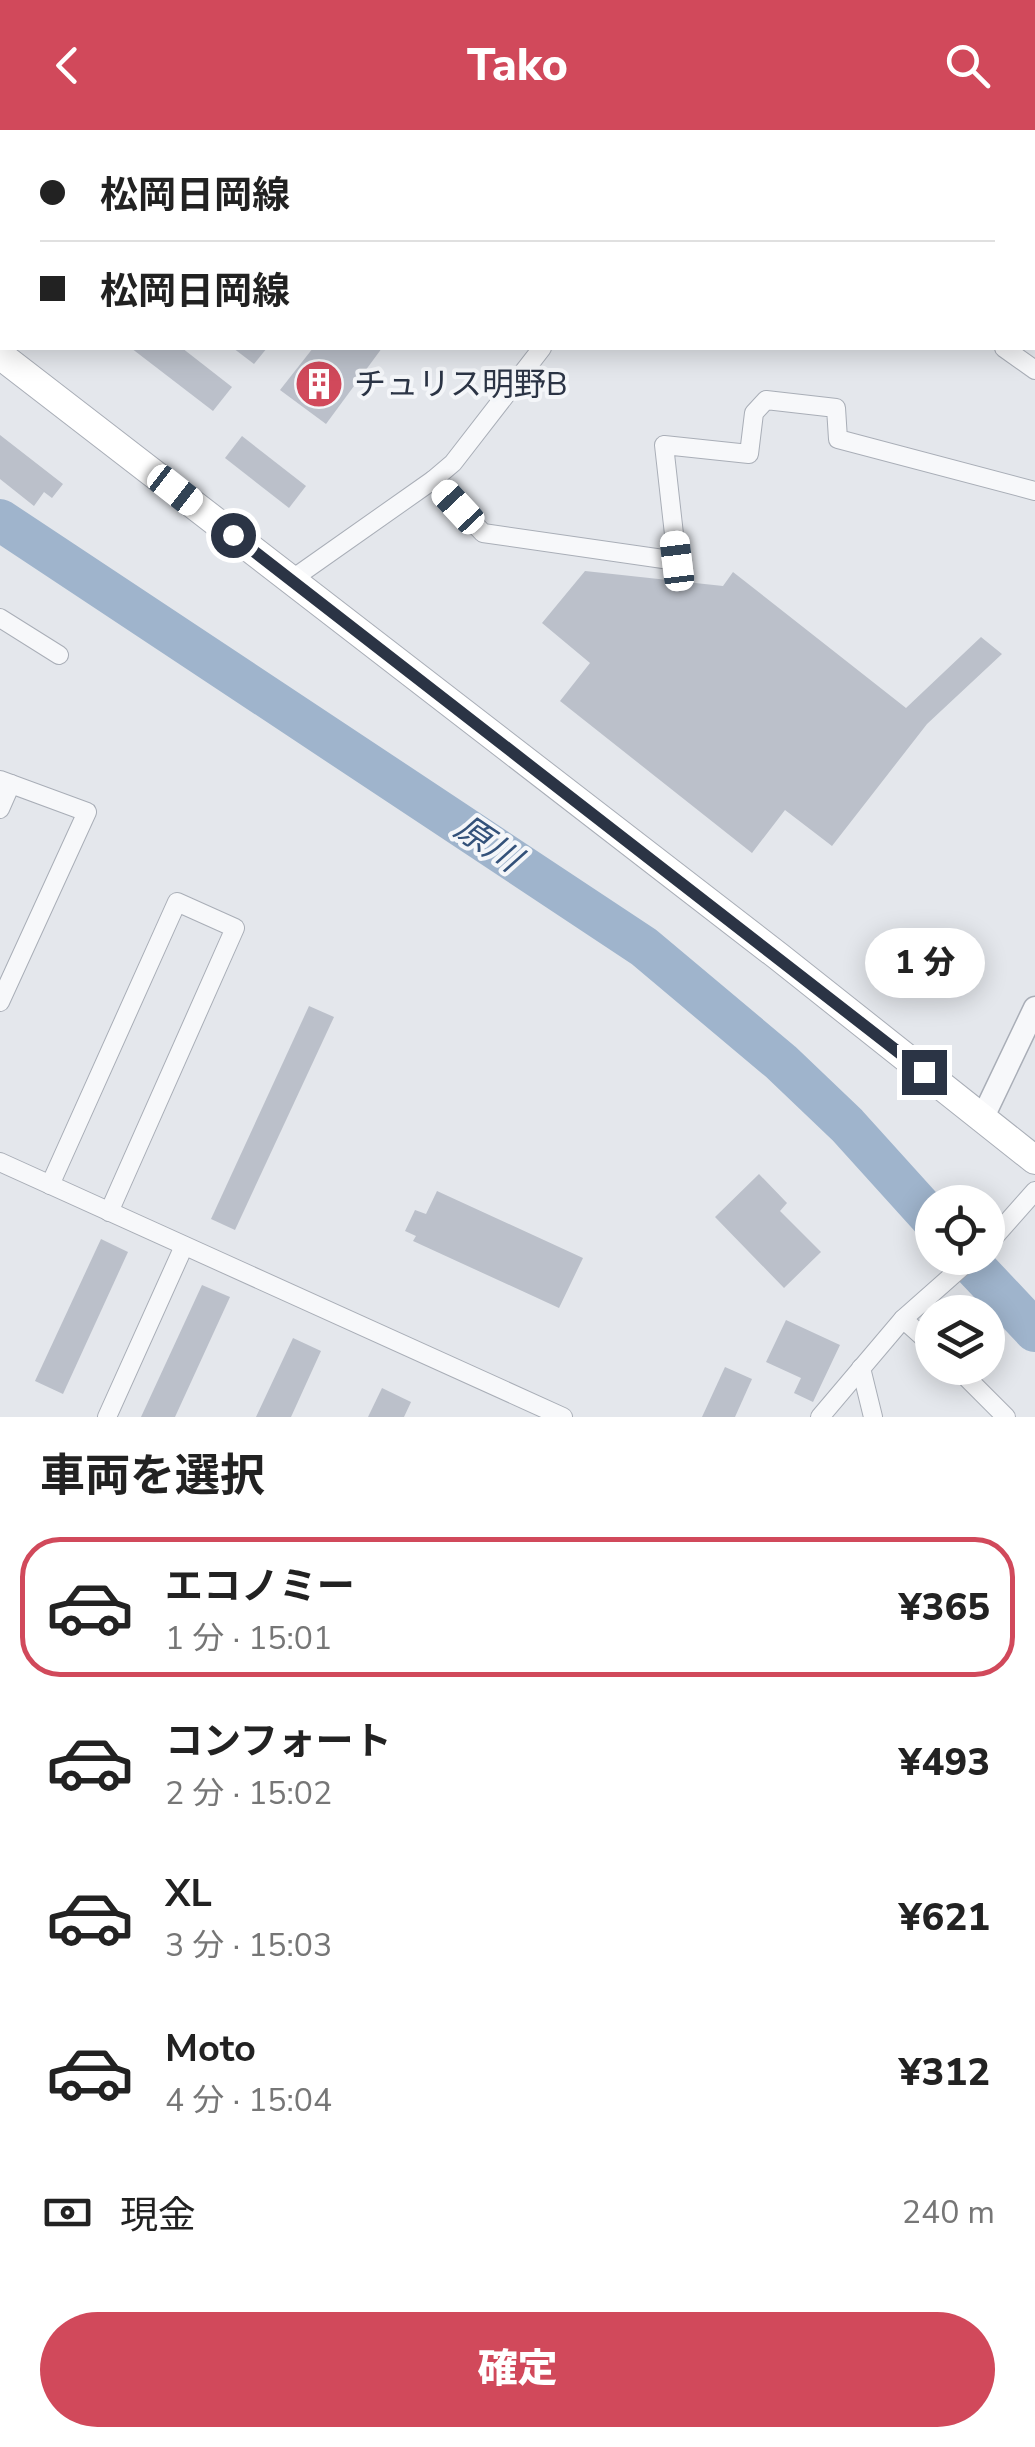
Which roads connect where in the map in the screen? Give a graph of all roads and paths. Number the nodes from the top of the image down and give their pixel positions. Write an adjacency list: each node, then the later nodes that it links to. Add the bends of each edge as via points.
1 (540, 350): 5 (street)
2 (1007, 350): 4 (street)
3 (0, 355): 7 (main road)
4 (1035, 370)
5 (433, 480): 6 (street, via 482,533 677,561 664,445 749,454 756,410 772,400 836,408 838,439); 7 (street)
6 (1035, 491)
7 (291, 580): 14 (main road)
8 (0, 618): 9 (street)
9 (59, 655)
10 (6, 782): 11 (street); 12 (street, via 87,812)
11 (0, 809)
12 (0, 1002)
13 (1035, 1008): 14 (street)
14 (982, 1119): 15 (main road)
15 (1035, 1160)
16 (0, 1162): 17 (street)
17 (50, 1185): 19 (street); 19 (street, via 177,902 236,928)
18 (1035, 1191): 20 (street)
19 (109, 1212): 21 (street)
20 (1005, 1224)
21 (184, 1246): 27 (street); 28 (street)
22 (952, 1275): 23 (street)
23 (903, 1319): 24 (street); 25 (street)
24 (915, 1330)
25 (860, 1368): 29 (street); 30 (street)
26 (974, 1385): 31 (street)
27 (107, 1417)
28 (563, 1417)
29 (820, 1417)
30 (872, 1417)
31 (1006, 1417)

